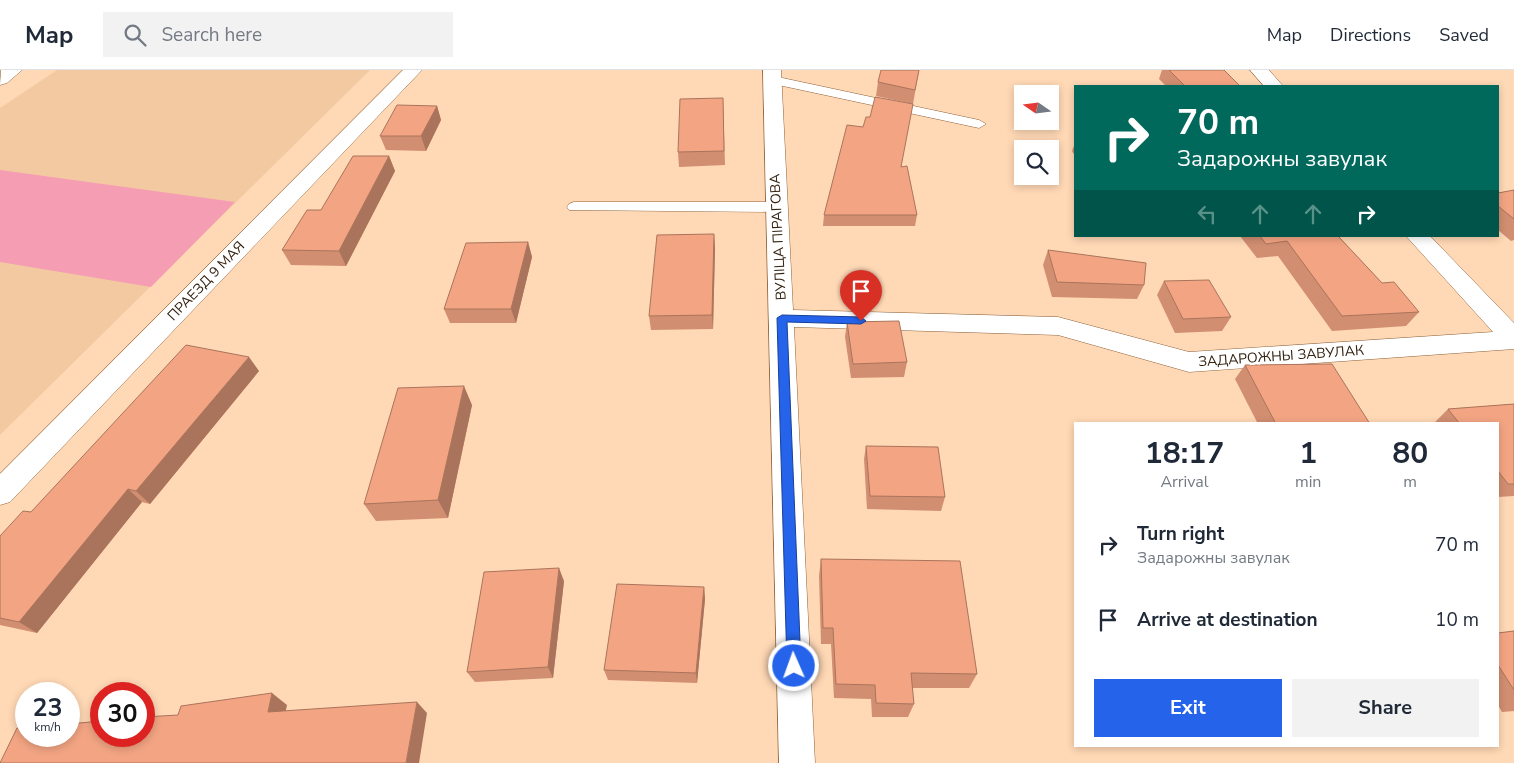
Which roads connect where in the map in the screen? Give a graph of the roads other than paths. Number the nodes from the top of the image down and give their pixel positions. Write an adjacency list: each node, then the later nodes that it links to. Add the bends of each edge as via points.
1 (13, 70): 5 (street)
2 (413, 70): 13 (street, ПРАЕЗД 9 МАЯ)
3 (1259, 70): 6 (street)
4 (772, 75): 7 (lane); 9 (street, ВУЛІЦА ПІРАГОВА)
5 (0, 79)
6 (1273, 85)
7 (979, 124)
8 (574, 207): 9 (lane)
9 (776, 207): 11 (street, ВУЛІЦА ПІРАГОВА)
10 (1418, 237): 12 (street)
11 (782, 318): 12 (street, ЗАДАРОЖНЫ ЗАВУЛАК, via 1058,326 1189,362); 14 (street, ВУЛІЦА ПІРАГОВА)
12 (1514, 339)
13 (0, 493)
14 (797, 763)

